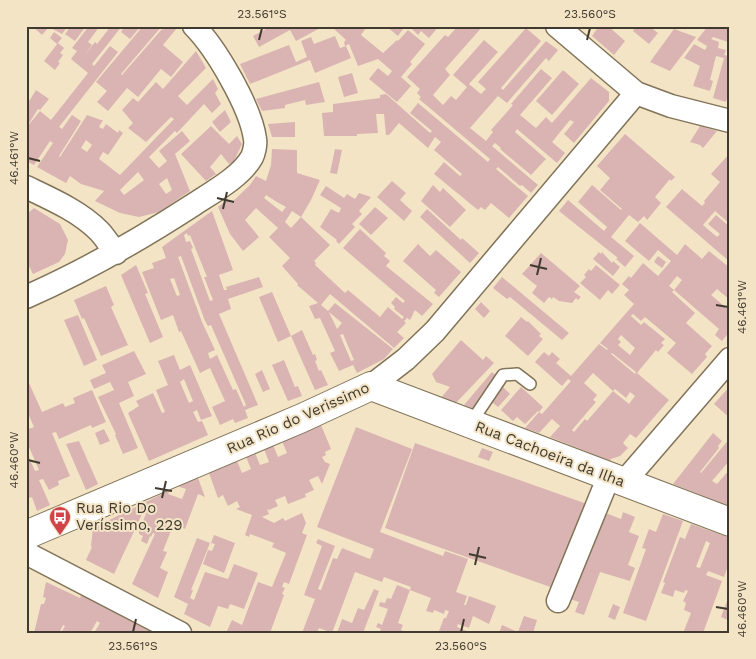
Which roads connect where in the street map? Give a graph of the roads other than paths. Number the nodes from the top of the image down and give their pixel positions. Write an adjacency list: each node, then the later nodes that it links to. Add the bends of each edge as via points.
1 (194, 26): 6 (street, via 222,62 238,94 256,141 252,157 218,189)
2 (556, 26): 3 (street)
3 (636, 93): 4 (street); 10 (street, Rua Rio do Verissimo, via 435,331 406,360)
4 (730, 121)
5 (26, 187): 6 (street, via 80,216 99,231)
6 (116, 252): 7 (street)
7 (26, 297)
8 (730, 359): 12 (street)
9 (530, 384): 11 (lane, via 517,374 503,375)
10 (371, 386): 11 (street, Rua Cachoeira da Ilha); 14 (street, Rua Rio do Verissimo)
11 (470, 424): 12 (street, Rua Cachoeira da Ilha)
12 (616, 479): 13 (street, Rua Cachoeira da Ilha); 16 (street)
13 (730, 522)
14 (26, 535)
15 (26, 553): 17 (street)
16 (558, 601)
17 (180, 633)

